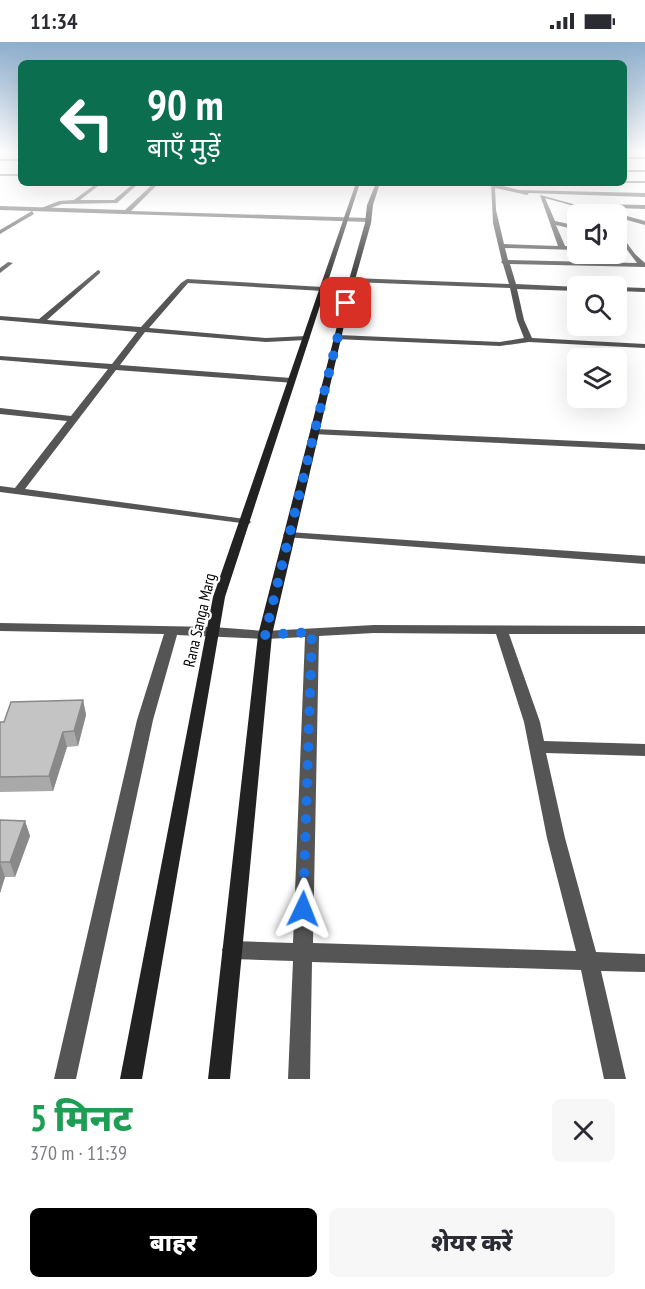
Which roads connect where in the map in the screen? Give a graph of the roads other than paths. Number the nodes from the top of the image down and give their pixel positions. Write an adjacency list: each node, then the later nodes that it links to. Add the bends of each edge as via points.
1 (118, 199): 9 (street)
2 (139, 199): 15 (street)
3 (150, 199): 16 (street)
4 (352, 199): 22 (main road, Rana Sanga Marg)
5 (372, 199): 23 (main road)
6 (491, 199): 27 (street)
7 (543, 199): 24 (street)
8 (555, 199): 10 (street)
9 (76, 201): 14 (street, via 56,203)
10 (573, 204)
11 (627, 206): 12 (street)
12 (645, 207)
13 (0, 210): 14 (street); 17 (street)
14 (42, 210): 15 (street)
15 (127, 211): 16 (street); 18 (street)
16 (137, 212): 19 (street); 22 (street)
17 (32, 213): 18 (street); 26 (street)
18 (120, 217): 19 (street)
19 (131, 218): 22 (street)
20 (627, 218): 21 (street)
21 (645, 221)
22 (344, 222): 23 (street); 39 (main road, Rana Sanga Marg)
23 (368, 222): 37 (main road)
24 (552, 222): 25 (street); 28 (street)
25 (567, 225)
26 (0, 232)
27 (501, 246): 28 (street); 32 (street)
28 (562, 247): 29 (street)
29 (567, 247)
30 (627, 247): 31 (street)
31 (629, 249): 34 (street)
32 (504, 262): 34 (street); 38 (street)
33 (10, 263): 35 (street)
34 (644, 265)
35 (0, 271)
36 (99, 273): 44 (street)
37 (352, 280): 38 (street); 46 (main road)
38 (514, 287): 40 (street); 48 (street, via 519,322)
39 (323, 289): 45 (street, via 188,281); 47 (main road, Rana Sanga Marg)
40 (567, 289)
41 (627, 290): 42 (street)
42 (645, 290)
43 (0, 318): 44 (street)
44 (40, 322): 45 (street)
45 (142, 331): 47 (street, via 266,340); 51 (street)
46 (338, 337): 48 (street, via 500,344); 55 (main road)
47 (306, 338): 52 (main road, Rana Sanga Marg)
48 (529, 340): 49 (street)
49 (645, 346)
50 (0, 358): 51 (street)
51 (113, 368): 52 (street); 54 (street)
52 (291, 381): 59 (main road, Rana Sanga Marg)
53 (0, 411): 54 (street)
54 (73, 419): 58 (street)
55 (315, 432): 56 (street); 60 (main road)
56 (645, 447)
57 (0, 489): 58 (street)
58 (18, 491): 59 (street)
59 (245, 522): 65 (main road, Rana Sanga Marg, via 219,597)
60 (290, 535): 61 (street); 68 (main road)
61 (645, 560)
62 (0, 627): 66 (street)
63 (501, 630): 64 (street); 67 (street); 69 (street)
64 (645, 630)
65 (213, 631): 66 (street); 68 (street); 76 (main road, Rana Sanga Marg)
66 (171, 632): 75 (street, via 145,720)
67 (312, 632): 68 (street); 72 (street)
68 (265, 635): 71 (main road)
69 (537, 747): 70 (street); 73 (street)
70 (645, 750)
71 (232, 950): 72 (street); 77 (main road)
72 (302, 952): 73 (street); 78 (street)
73 (589, 963): 74 (street); 79 (street)
74 (645, 963)
75 (65, 1079)
76 (131, 1079)
77 (219, 1079)
78 (299, 1079)
79 (615, 1079)

